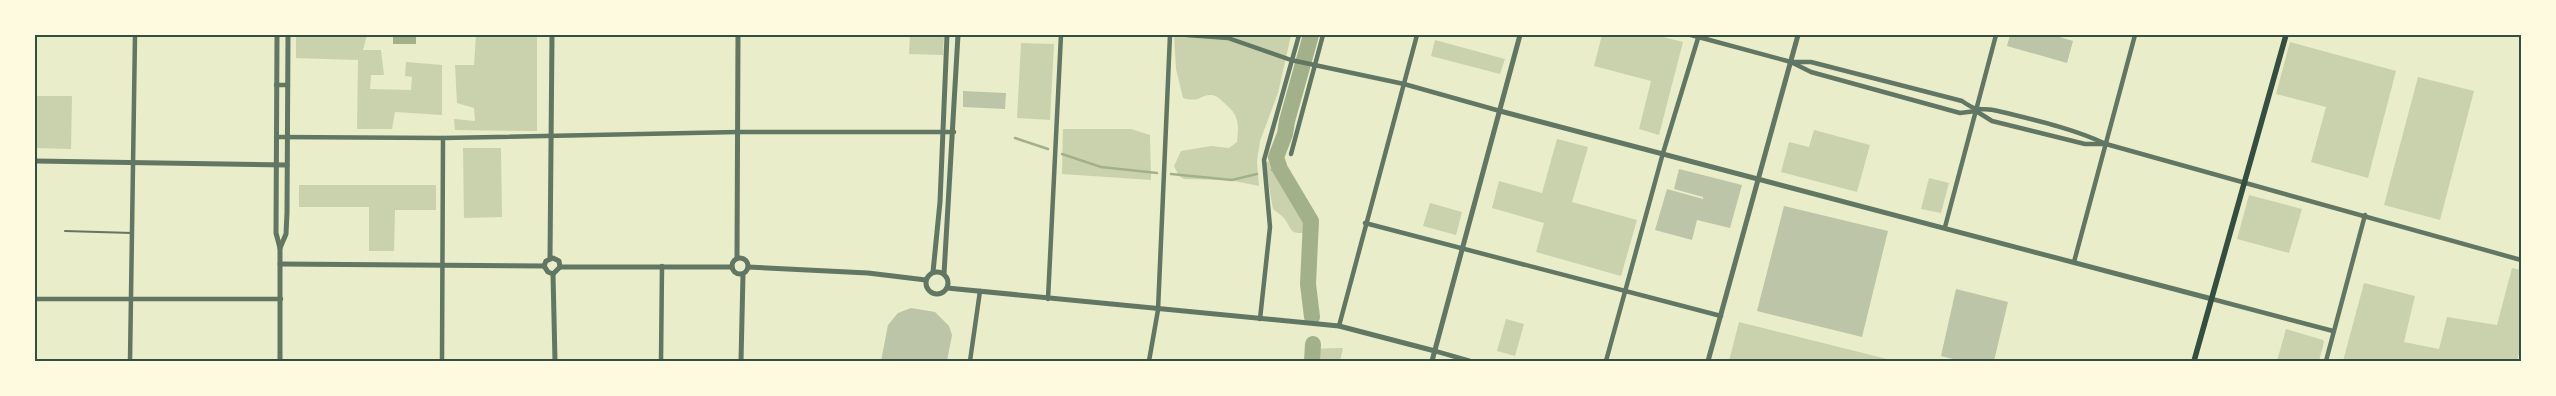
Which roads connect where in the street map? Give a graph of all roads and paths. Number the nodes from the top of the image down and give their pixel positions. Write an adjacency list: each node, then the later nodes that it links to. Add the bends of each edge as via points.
1 (135, 35): 52 (street)
2 (277, 35): 28 (street)
3 (288, 35): 29 (street)
4 (552, 35): 46 (street)
5 (738, 35): 40 (street)
6 (947, 35): 30 (street)
7 (958, 35): 31 (street)
8 (1061, 35): 89 (street)
9 (1170, 35): 92 (street)
10 (1187, 35): 21 (street, via 1228,38)
11 (1300, 35): 21 (street)
12 (1323, 35): 23 (street)
13 (1417, 35): 27 (street)
14 (1520, 35): 35 (street)
15 (1691, 35): 20 (street)
16 (1798, 35): 22 (street)
17 (1996, 35): 36 (street)
18 (2135, 35): 48 (street)
19 (2286, 35): 56 (main road)
20 (1698, 36): 22 (street); 50 (street)
21 (1291, 60): 23 (street); 94 (street, via 1264,160 1270,227)
22 (1791, 62): 24 (street, via 1811,62); 25 (street, via 1811,72); 55 (street)
23 (1316, 65): 27 (street); 49 (street)
24 (1846, 71): 25 (street); 26 (street)
25 (1843, 81): 32 (street)
26 (1884, 81): 32 (street); 33 (street)
27 (1404, 84): 35 (street); 62 (street)
28 (276, 85): 29 (street); 44 (street)
29 (288, 85): 45 (street)
30 (944, 91): 31 (street); 42 (street)
31 (956, 91): 41 (street)
32 (1881, 91): 34 (street)
33 (1925, 92): 34 (street); 36 (street, via 1962,102)
34 (1922, 102): 36 (street, via 1960,113)
35 (1500, 111): 50 (street); 67 (street)
36 (1976, 111): 37 (street, via 1994,110); 39 (street, via 1992,121); 63 (street)
37 (2024, 118): 38 (street); 39 (street)
38 (2058, 127): 43 (street); 48 (street)
39 (2021, 128): 43 (street)
40 (738, 132): 42 (street); 46 (street); 69 (street)
41 (954, 132): 42 (street); 58 (street)
42 (943, 133): 57 (street)
43 (2055, 136): 48 (street, via 2085,144)
44 (276, 137): 45 (street); 53 (street)
45 (287, 137): 47 (street); 54 (street)
46 (551, 137): 47 (street); 68 (street)
47 (443, 138): 73 (street)
48 (2106, 144): 56 (street); 71 (street)
49 (1291, 154)
50 (1662, 154): 55 (street); 86 (street)
51 (35, 162): 52 (street)
52 (133, 163): 53 (street); 65 (street)
53 (276, 164): 54 (street); 59 (street)
54 (287, 165): 60 (street)
55 (1760, 178): 63 (street); 93 (street)
56 (2244, 181): 61 (street); 90 (main road)
57 (940, 202): 58 (street); 79 (street)
58 (949, 202): 82 (street)
59 (276, 212): 60 (street); 66 (street)
60 (287, 213): 66 (street, via 286,234)
61 (2365, 215): 70 (street); 96 (street)
62 (1365, 223): 67 (street); 95 (street)
63 (1945, 227): 71 (street)
64 (65, 232): 65 (lane)
65 (132, 233): 91 (street)
66 (280, 248): 72 (street)
67 (1461, 250): 86 (street); 97 (street)
68 (550, 258): 74 (street); 77 (street, via 558,260)
69 (738, 258): 76 (street); 78 (street, via 745,260)
70 (2521, 260)
71 (2074, 262): 90 (street)
72 (280, 264): 73 (street); 88 (street)
73 (443, 266): 74 (street); 100 (street)
74 (544, 266): 80 (street)
75 (662, 266): 76 (street); 77 (street); 102 (street)
76 (732, 266): 81 (street, via 736,273)
77 (560, 267): 80 (street)
78 (748, 267): 81 (street); 83 (street)
79 (933, 272): 82 (street); 83 (street)
80 (553, 274): 101 (street)
81 (743, 274): 103 (street)
82 (944, 274): 84 (street, via 948,280)
83 (926, 280): 84 (street, via 926,287 934,294)
84 (947, 288): 85 (street)
85 (980, 291): 89 (street); 104 (street)
86 (1626, 292): 93 (street); 108 (street)
87 (35, 299): 91 (street)
88 (281, 299): 91 (street); 99 (street)
89 (1048, 299): 92 (street)
90 (2212, 299): 96 (street); 110 (main road)
91 (131, 301): 98 (street)
92 (1158, 310): 94 (street); 105 (street)
93 (1721, 316): 109 (street)
94 (1260, 320): 95 (street)
95 (1339, 326): 97 (street)
96 (2333, 331): 111 (street)
97 (1435, 351): 106 (street); 107 (street)
98 (130, 361)
99 (280, 361)
100 (442, 361)
101 (555, 361)
102 (661, 361)
103 (741, 361)
104 (970, 361)
105 (1149, 361)
106 (1432, 361)
107 (1470, 361)
108 (1606, 361)
109 (1708, 361)
110 (2194, 361)
111 (2326, 361)

